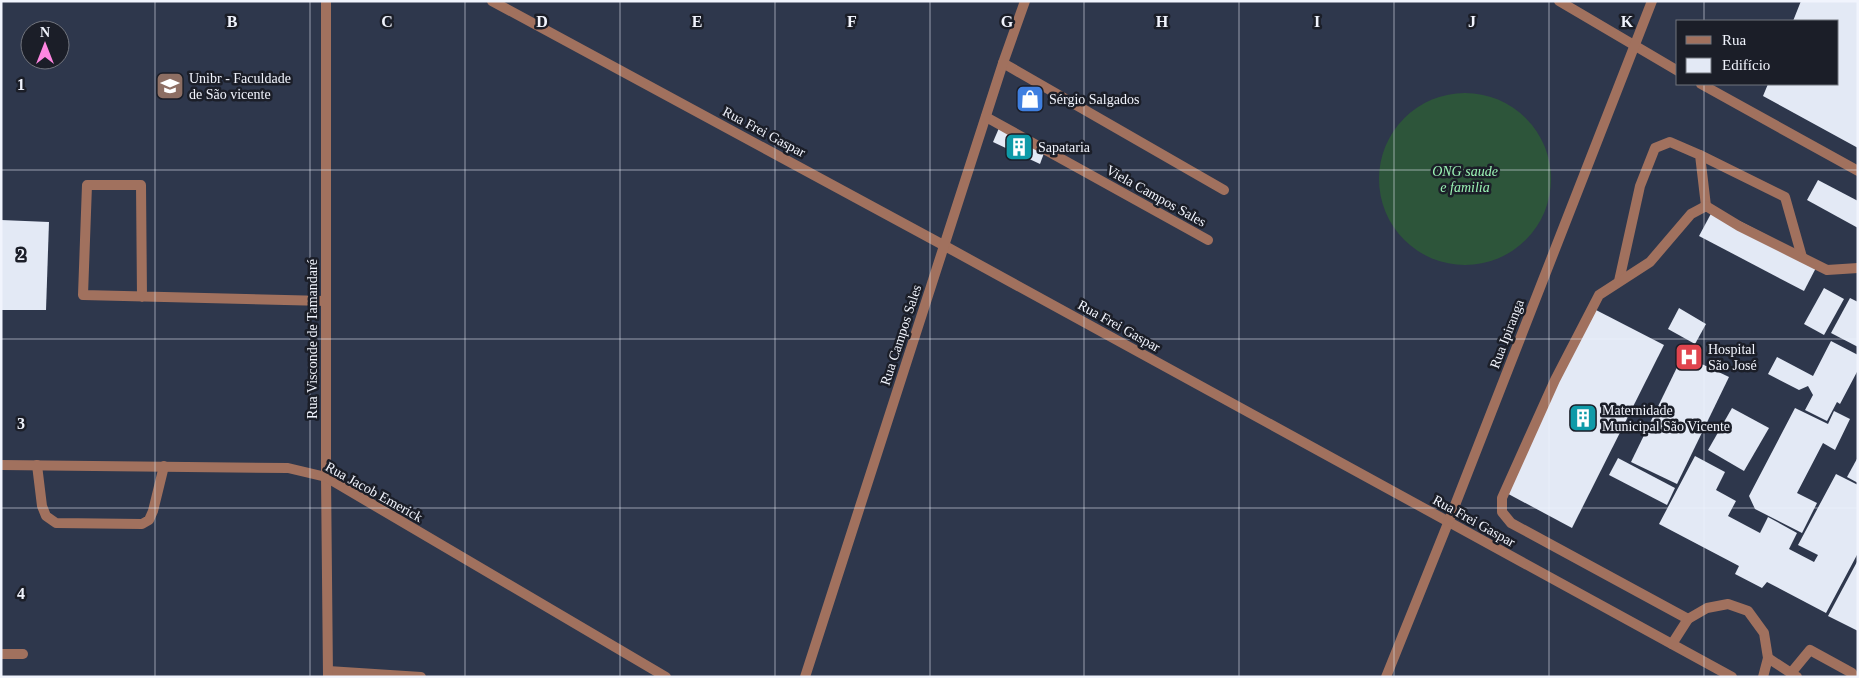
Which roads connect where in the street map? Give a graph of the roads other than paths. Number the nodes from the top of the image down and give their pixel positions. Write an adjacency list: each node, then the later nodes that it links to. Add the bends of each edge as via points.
1 (326, 1): 21 (street, Rua Visconde de Tamandaré)
2 (492, 1): 16 (street, Rua Frei Gaspar)
3 (1025, 1): 7 (street, Rua Campos Sales)
4 (1559, 1): 6 (street)
5 (1652, 1): 6 (street, Rua Ipiranga)
6 (1634, 46): 8 (street); 26 (street, Rua Ipiranga)
7 (1003, 63): 10 (street, Rua Campos Sales); 13 (street)
8 (1676, 70)
9 (1703, 85): 12 (street)
10 (986, 116): 15 (street, Viela Campos Sales); 16 (street, Rua Campos Sales)
11 (1700, 154): 14 (street); 17 (street, via 1785,197); 19 (street, via 1670,142 1655,148 1640,186)
12 (1858, 171)
13 (1224, 190)
14 (1706, 206): 17 (street); 19 (street, via 1691,214 1650,262)
15 (1208, 240)
16 (944, 246): 26 (street, Rua Frei Gaspar); 36 (street, Rua Campos Sales)
17 (1802, 257): 18 (street, via 1827,270)
18 (1858, 268)
19 (1619, 281): 27 (street, via 1599,294 1555,380 1502,498 1502,512 1510,523)
20 (142, 297): 20 (street, via 83,296 87,184 141,184); 21 (street)
21 (326, 301): 25 (street, Rua Visconde de Tamandaré)
22 (1, 465): 23 (street, Rua Jacob Emerick)
23 (37, 465): 24 (street, Rua Jacob Emerick); 24 (street, via 42,506 46,516 56,523 142,524 153,512)
24 (164, 466): 25 (street, Rua Jacob Emerick, via 288,468)
25 (326, 478): 32 (street, Rua Visconde de Tamandaré); 35 (street, Rua Jacob Emerick)
26 (1448, 523): 28 (street, Rua Frei Gaspar); 37 (street, Rua Ipiranga)
27 (1688, 619): 28 (street); 31 (street, via 1707,608 1728,604 1748,611 1764,633)
28 (1672, 644): 38 (street, Rua Frei Gaspar)
29 (1, 654): 30 (street)
30 (23, 654)
31 (1768, 658): 33 (street); 39 (street)
32 (328, 674): 34 (street)
33 (1794, 675): 40 (street, via 1810,650)
34 (421, 677)
35 (666, 677)
36 (805, 677)
37 (1386, 677)
38 (1732, 677)
39 (1763, 677)
40 (1854, 677)

